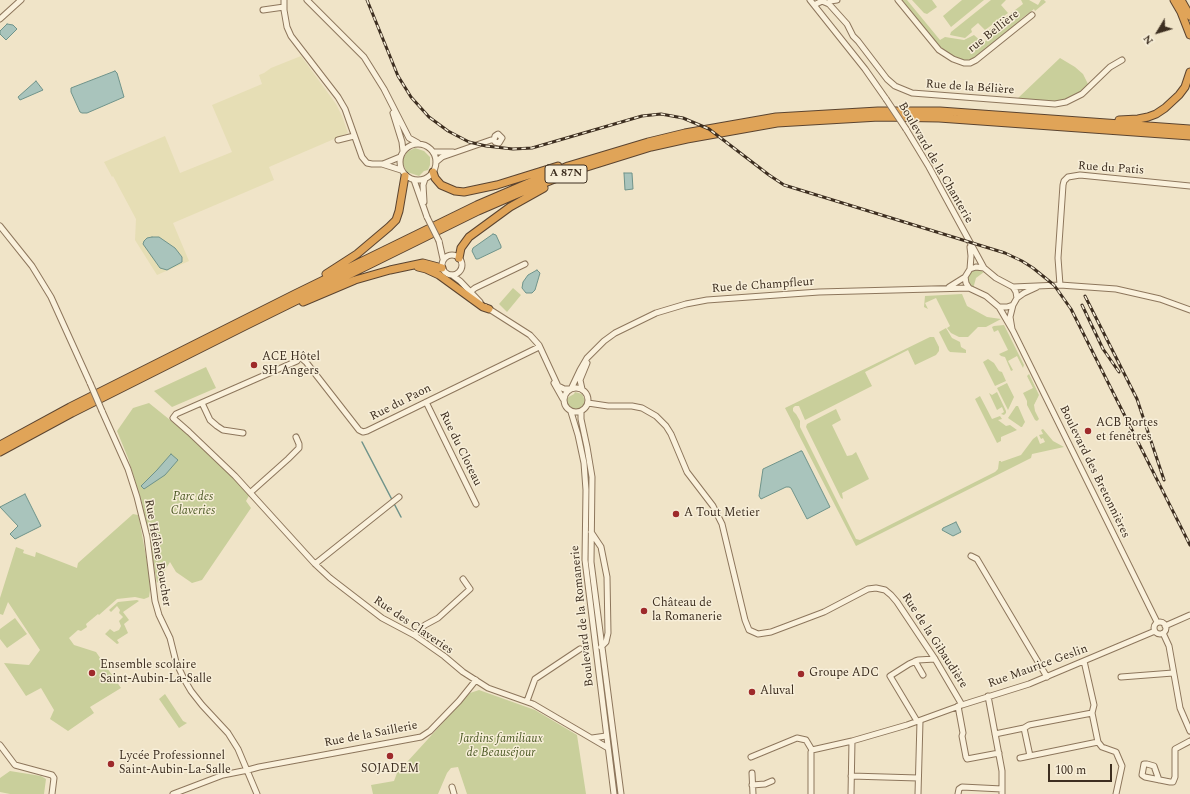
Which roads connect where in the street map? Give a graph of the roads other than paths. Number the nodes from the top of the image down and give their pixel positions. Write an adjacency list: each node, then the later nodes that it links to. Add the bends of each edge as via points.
1 (21, 0): 17 (street)
2 (284, 0): 12 (street)
3 (307, 0): 22 (street, via 364,58)
4 (837, 0): 9 (street)
5 (898, 0): 15 (street, rue Bellière, via 939,50 964,64 976,60)
6 (1175, 0): 18 (highway, via 1185,13); 19 (highway)
7 (1181, 0): 16 (highway)
8 (1186, 0): 11 (highway)
9 (829, 1): 14 (street, Rue de la Bélière)
10 (812, 2): 14 (street, Rue de la Bélière, via 824,1); 45 (street, Boulevard de la Chanterie, bridge, via 863,67 906,129)
11 (1190, 5)
12 (284, 7): 13 (street); 25 (street, via 291,36 338,97)
13 (263, 10)
14 (838, 14): 20 (street, Rue de la Bélière, via 887,79 895,86 912,93 1055,104 1082,94 1110,67)
15 (1032, 15)
16 (1190, 16)
17 (0, 19)
18 (1190, 26)
19 (1190, 35)
20 (1122, 60)
21 (1190, 72): 23 (highway, via 1179,95 1156,114 1138,119 1097,119)
22 (391, 102): 29 (street, via 410,138); 30 (street)
23 (1088, 122): 24 (highway, A 87N); 36 (highway, A 87N, via 940,111 863,111 783,117 648,142)
24 (1190, 129)
25 (354, 136): 27 (street); 35 (street, via 364,160 372,164)
26 (1190, 136): 36 (highway, A 87N, via 939,118 826,119 777,123 687,139)
27 (338, 140)
28 (494, 140): 31 (street)
29 (418, 143): 30 (street); 32 (street)
30 (403, 151): 33 (street)
31 (458, 151): 32 (street); 34 (street)
32 (433, 152): 34 (street)
33 (400, 157): 35 (street); 38 (street, via 399,164)
34 (436, 162): 37 (street)
35 (382, 164): 38 (street)
36 (571, 169): 37 (highway, via 558,166 497,185 464,192 440,185); 47 (highway, via 566,178 538,190 477,230 464,242); 64 (highway, A 87N, via 477,205); 70 (highway, A 87N, via 478,211)
37 (433, 172): 39 (street)
38 (403, 173): 40 (street); 64 (highway, via 400,211 396,220 357,254)
39 (425, 179): 40 (street); 42 (street)
40 (414, 180): 42 (street)
41 (1190, 186): 58 (street, Rue du Patis, via 1080,175 1067,178 1063,186 1058,258)
42 (424, 207): 44 (street, bridge)
43 (0, 226): 131 (street, Rue Hélène Boucher, bridge, via 30,262 50,297 128,469 147,539 158,615 170,638 176,662 191,691 228,733)
44 (440, 243): 46 (street); 48 (street)
45 (969, 243): 51 (street, Boulevard de la Chanterie); 53 (street, Boulevard de la Chanterie)
46 (451, 254): 47 (street); 48 (street)
47 (459, 258): 54 (street, via 462,262)
48 (443, 259): 50 (street)
49 (525, 264): 63 (street)
50 (442, 268): 52 (highway, via 423,263); 55 (street, via 447,274)
51 (984, 268): 53 (street); 59 (street, via 996,278)
52 (398, 269): 68 (highway, via 426,268); 70 (highway, via 349,282 260,322)
53 (970, 269): 56 (street)
54 (460, 271): 55 (street); 57 (street)
55 (452, 275): 57 (street)
56 (965, 277): 61 (street, Rue de Champfleur); 62 (street)
57 (460, 281): 63 (street)
58 (1060, 285): 60 (street); 69 (street, via 1127,291)
59 (1013, 286): 60 (street); 65 (street)
60 (1042, 286): 65 (street)
61 (946, 288): 62 (street, Rue de Champfleur); 74 (street, Rue de Champfleur, via 762,295 693,302 662,311 632,324 615,333)
62 (969, 288): 67 (street, via 986,296)
63 (470, 292): 68 (street)
64 (295, 294): 85 (highway, A 87N)
65 (1017, 298): 66 (street)
66 (1012, 305): 67 (street, via 1007,308); 72 (street, Boulevard des Bretonnières, via 1010,317)
67 (999, 307): 72 (street, Boulevard des Bretonnières)
68 (490, 310): 71 (street)
69 (1190, 310)
70 (245, 326): 86 (highway, A 87N)
71 (524, 331): 73 (street); 75 (street, via 539,345 558,386)
72 (1013, 332): 95 (street, Boulevard des Bretonnières)
73 (537, 348): 77 (street); 78 (street, Rue du Paon)
74 (594, 350): 75 (street, Rue de Champfleur); 76 (street, Rue de Champfleur, via 580,380)
75 (571, 389): 76 (street); 77 (street)
76 (582, 389): 80 (street, via 587,395)
77 (563, 399): 81 (street, via 565,407)
78 (426, 402): 79 (street, Rue du Paon, via 363,432 299,356 297,361); 89 (street, Rue du Cloteau)
79 (202, 403): 83 (street, via 210,420 217,426 223,430); 87 (street, Rue des Claveries, via 176,414 173,418)
80 (588, 403): 82 (street); 102 (street, Rue de la Gibaudière, via 642,408 666,426 687,472 713,506 722,524 745,620 752,632 765,633 784,627 831,609 868,589 880,588 894,598)
81 (571, 412): 82 (street); 118 (street, Boulevard de la Romanerie, via 584,463 585,560)
82 (581, 412): 90 (street, Boulevard de la Romanerie, via 592,477)
83 (243, 433)
84 (296, 437): 87 (street, via 299,448)
85 (0, 445)
86 (0, 452)
87 (251, 492): 92 (street, Rue des Claveries)
88 (395, 500): 92 (street)
89 (476, 504)
90 (591, 532): 100 (street, Boulevard de la Romanerie, via 591,562); 100 (street, Boulevard de la Romanerie, via 601,547 608,577 608,632 606,642)
91 (971, 556): 107 (street, via 977,559)
92 (315, 564): 99 (street, Rue des Claveries, via 382,618)
93 (463, 579): 99 (street, via 470,589 438,618)
94 (1190, 615): 96 (street)
95 (1157, 622): 96 (street); 97 (street, via 1154,626)
96 (1165, 626): 98 (street)
97 (1155, 631): 98 (street); 104 (street, Rue Maurice Geslin)
98 (1163, 632): 105 (street, via 1169,646)
99 (414, 635): 109 (street, Rue des Claveries)
100 (601, 647): 126 (street, Boulevard de la Romanerie)
101 (580, 649): 111 (street, via 535,679)
102 (935, 659): 103 (street); 112 (street, Rue de la Gibaudière)
103 (915, 661): 106 (street); 114 (street, via 890,677)
104 (1084, 661): 107 (street, Rue Maurice Geslin); 113 (street, via 1094,705)
105 (1173, 673): 108 (street); 116 (street, via 1180,708)
106 (923, 675)
107 (1046, 677): 110 (street, Rue Maurice Geslin)
108 (1121, 677)
109 (476, 680): 111 (street, Rue des Claveries, via 500,693); 131 (street, Rue de la Saillerie, via 459,701 421,737)
110 (988, 696): 112 (street, Rue Maurice Geslin); 117 (street)
111 (527, 701): 119 (street, Rue des Claveries)
112 (960, 705): 114 (street, Rue Maurice Geslin); 127 (street, Rue de la Gibaudière, via 964,733 962,736 967,759)
113 (1092, 713): 115 (street); 122 (street)
114 (919, 721): 120 (street, Rue Maurice Geslin); 134 (street)
115 (1024, 728): 117 (street); 128 (street)
116 (1190, 730)
117 (995, 734): 127 (street)
118 (606, 736): 119 (street); 124 (street, Boulevard de la Romanerie); 126 (street)
119 (592, 738): 124 (street, Rue des Claveries)
120 (852, 741): 125 (street, Rue Maurice Geslin); 133 (street)
121 (1190, 741): 135 (street, via 1175,749 1173,782)
122 (1098, 742): 128 (street); 151 (street, via 1116,752 1122,766)
123 (0, 745): 140 (street, via 15,765 52,775)
124 (608, 748): 144 (street, Boulevard de la Romanerie)
125 (812, 750): 129 (street, via 806,740 797,738); 147 (street)
126 (615, 751): 145 (street, Boulevard de la Romanerie)
127 (999, 753): 139 (street)
128 (1030, 756): 130 (street)
129 (751, 757)
130 (1020, 758)
131 (248, 770): 141 (street, Rue de la Saillerie, via 223,775); 142 (street, Rue Hélène Boucher)
132 (752, 773): 137 (street)
133 (851, 776): 134 (street); 148 (street)
134 (918, 778): 149 (street)
135 (1159, 780)
136 (772, 781): 137 (street)
137 (752, 785): 146 (street)
138 (452, 787): 143 (street)
139 (1002, 791): 150 (street, via 962,788)
140 (52, 794)
141 (173, 794)
142 (257, 794)
143 (454, 794)
144 (614, 794)
145 (621, 794)
146 (753, 794)
147 (811, 794)
148 (851, 794)
149 (918, 794)
150 (958, 794)
151 (1116, 794)

